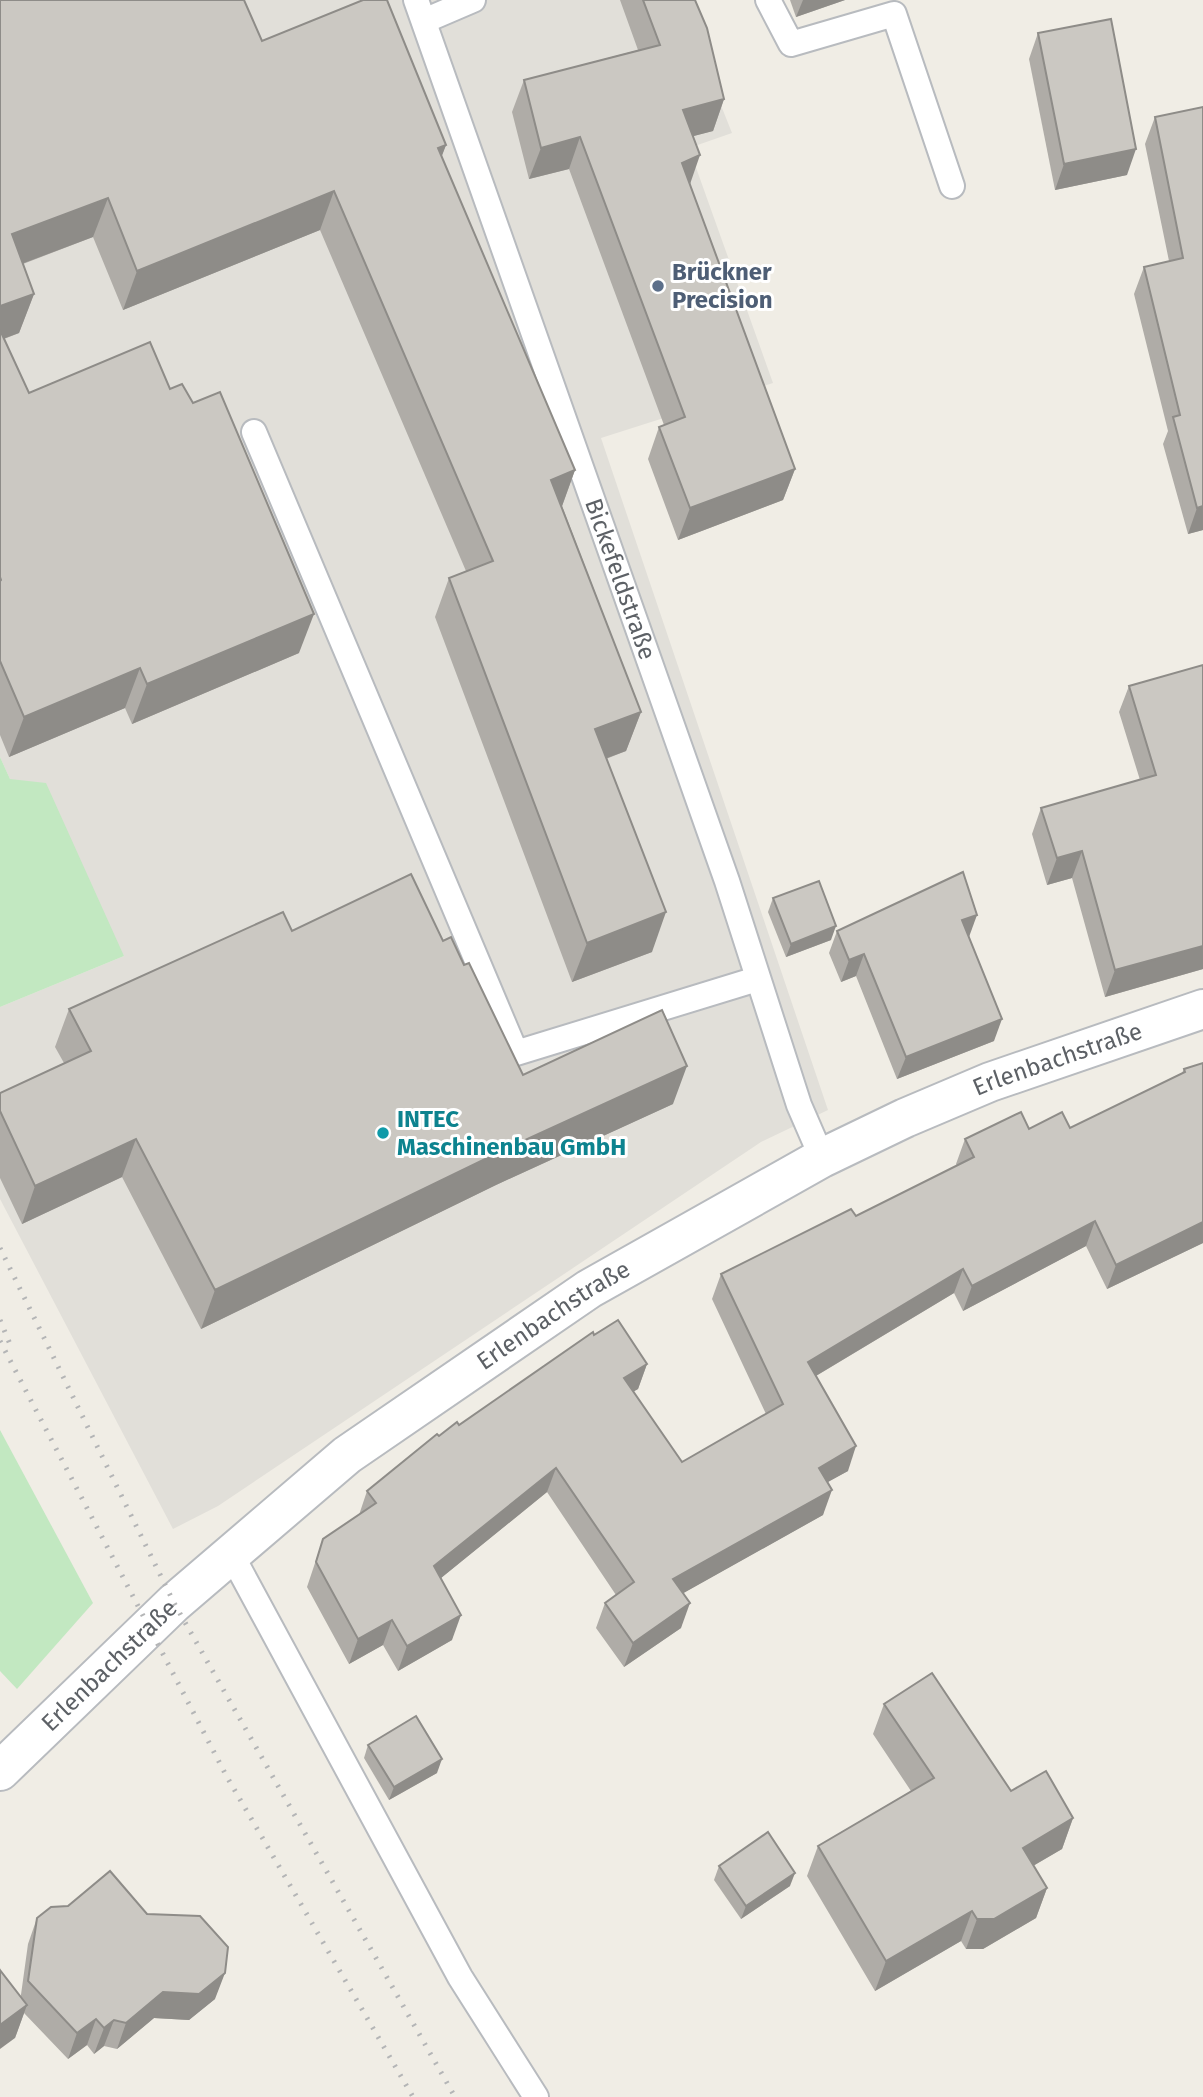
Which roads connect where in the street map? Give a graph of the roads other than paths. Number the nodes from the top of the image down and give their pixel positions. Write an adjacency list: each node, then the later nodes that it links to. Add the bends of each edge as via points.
1 (473, 0): 3 (lane)
2 (768, 0): 4 (lane, via 791,44 894,14)
3 (420, 10): 6 (lane, Bickefeldstraße, via 727,881)
4 (952, 186)
5 (254, 432): 6 (lane, via 516,1053)
6 (757, 979): 8 (lane, Bickefeldstraße, via 799,1105)
7 (1203, 1009): 8 (street, Erlenbachstraße, via 990,1082)
8 (822, 1158): 9 (street, Erlenbachstraße, via 589,1289 347,1455)
9 (230, 1552): 10 (street, Erlenbachstraße); 11 (lane, via 460,1978)
10 (0, 1771)
11 (536, 2097)

